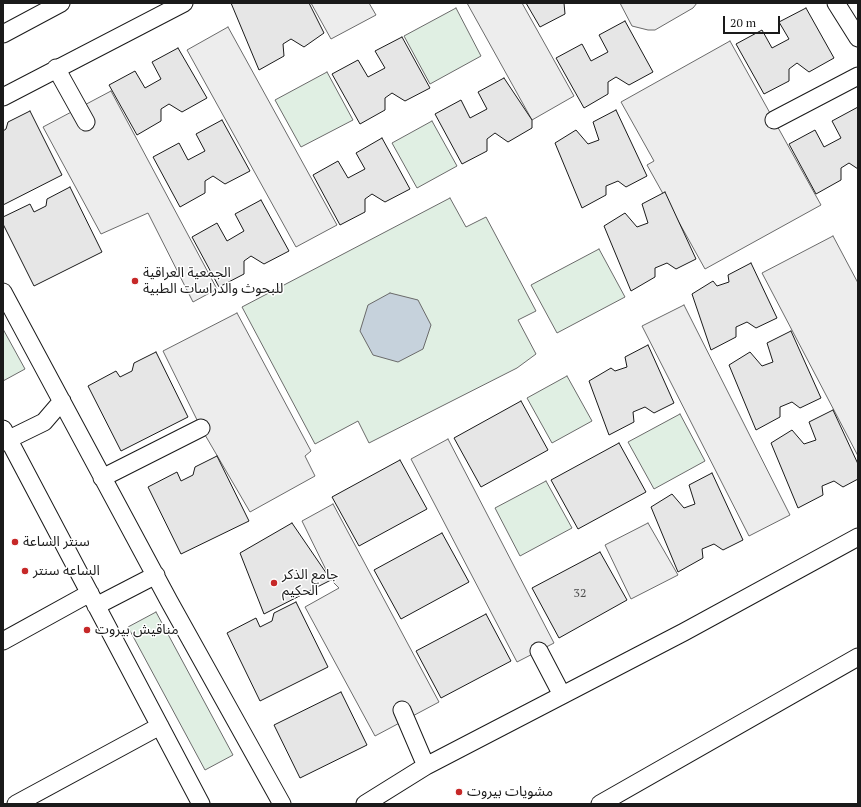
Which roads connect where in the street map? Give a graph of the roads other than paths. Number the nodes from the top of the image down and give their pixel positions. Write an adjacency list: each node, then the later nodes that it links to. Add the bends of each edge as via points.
1 (61, 3): 4 (street)
2 (184, 3): 7 (street)
3 (837, 3): 6 (street)
4 (43, 7): 5 (street)
5 (3, 34)
6 (858, 38)
7 (56, 68): 9 (street); 11 (street)
8 (858, 76): 10 (street)
9 (3, 97)
10 (774, 120)
11 (86, 122)
12 (3, 292): 13 (street)
13 (62, 401): 15 (street, via 44,422); 16 (street)
14 (201, 428): 16 (street)
15 (5, 437): 19 (street)
16 (102, 478): 18 (street)
17 (858, 537): 23 (street)
18 (156, 575): 19 (street); 30 (street)
19 (93, 600): 20 (street); 25 (street)
20 (3, 641)
21 (539, 651): 23 (street)
22 (858, 657): 32 (street)
23 (562, 695): 26 (street)
24 (402, 710): 26 (street)
25 (160, 726): 28 (street); 29 (street)
26 (426, 766): 27 (street)
27 (382, 800): 31 (street)
28 (16, 804)
29 (201, 804)
30 (282, 804)
31 (365, 804)
32 (600, 804)

